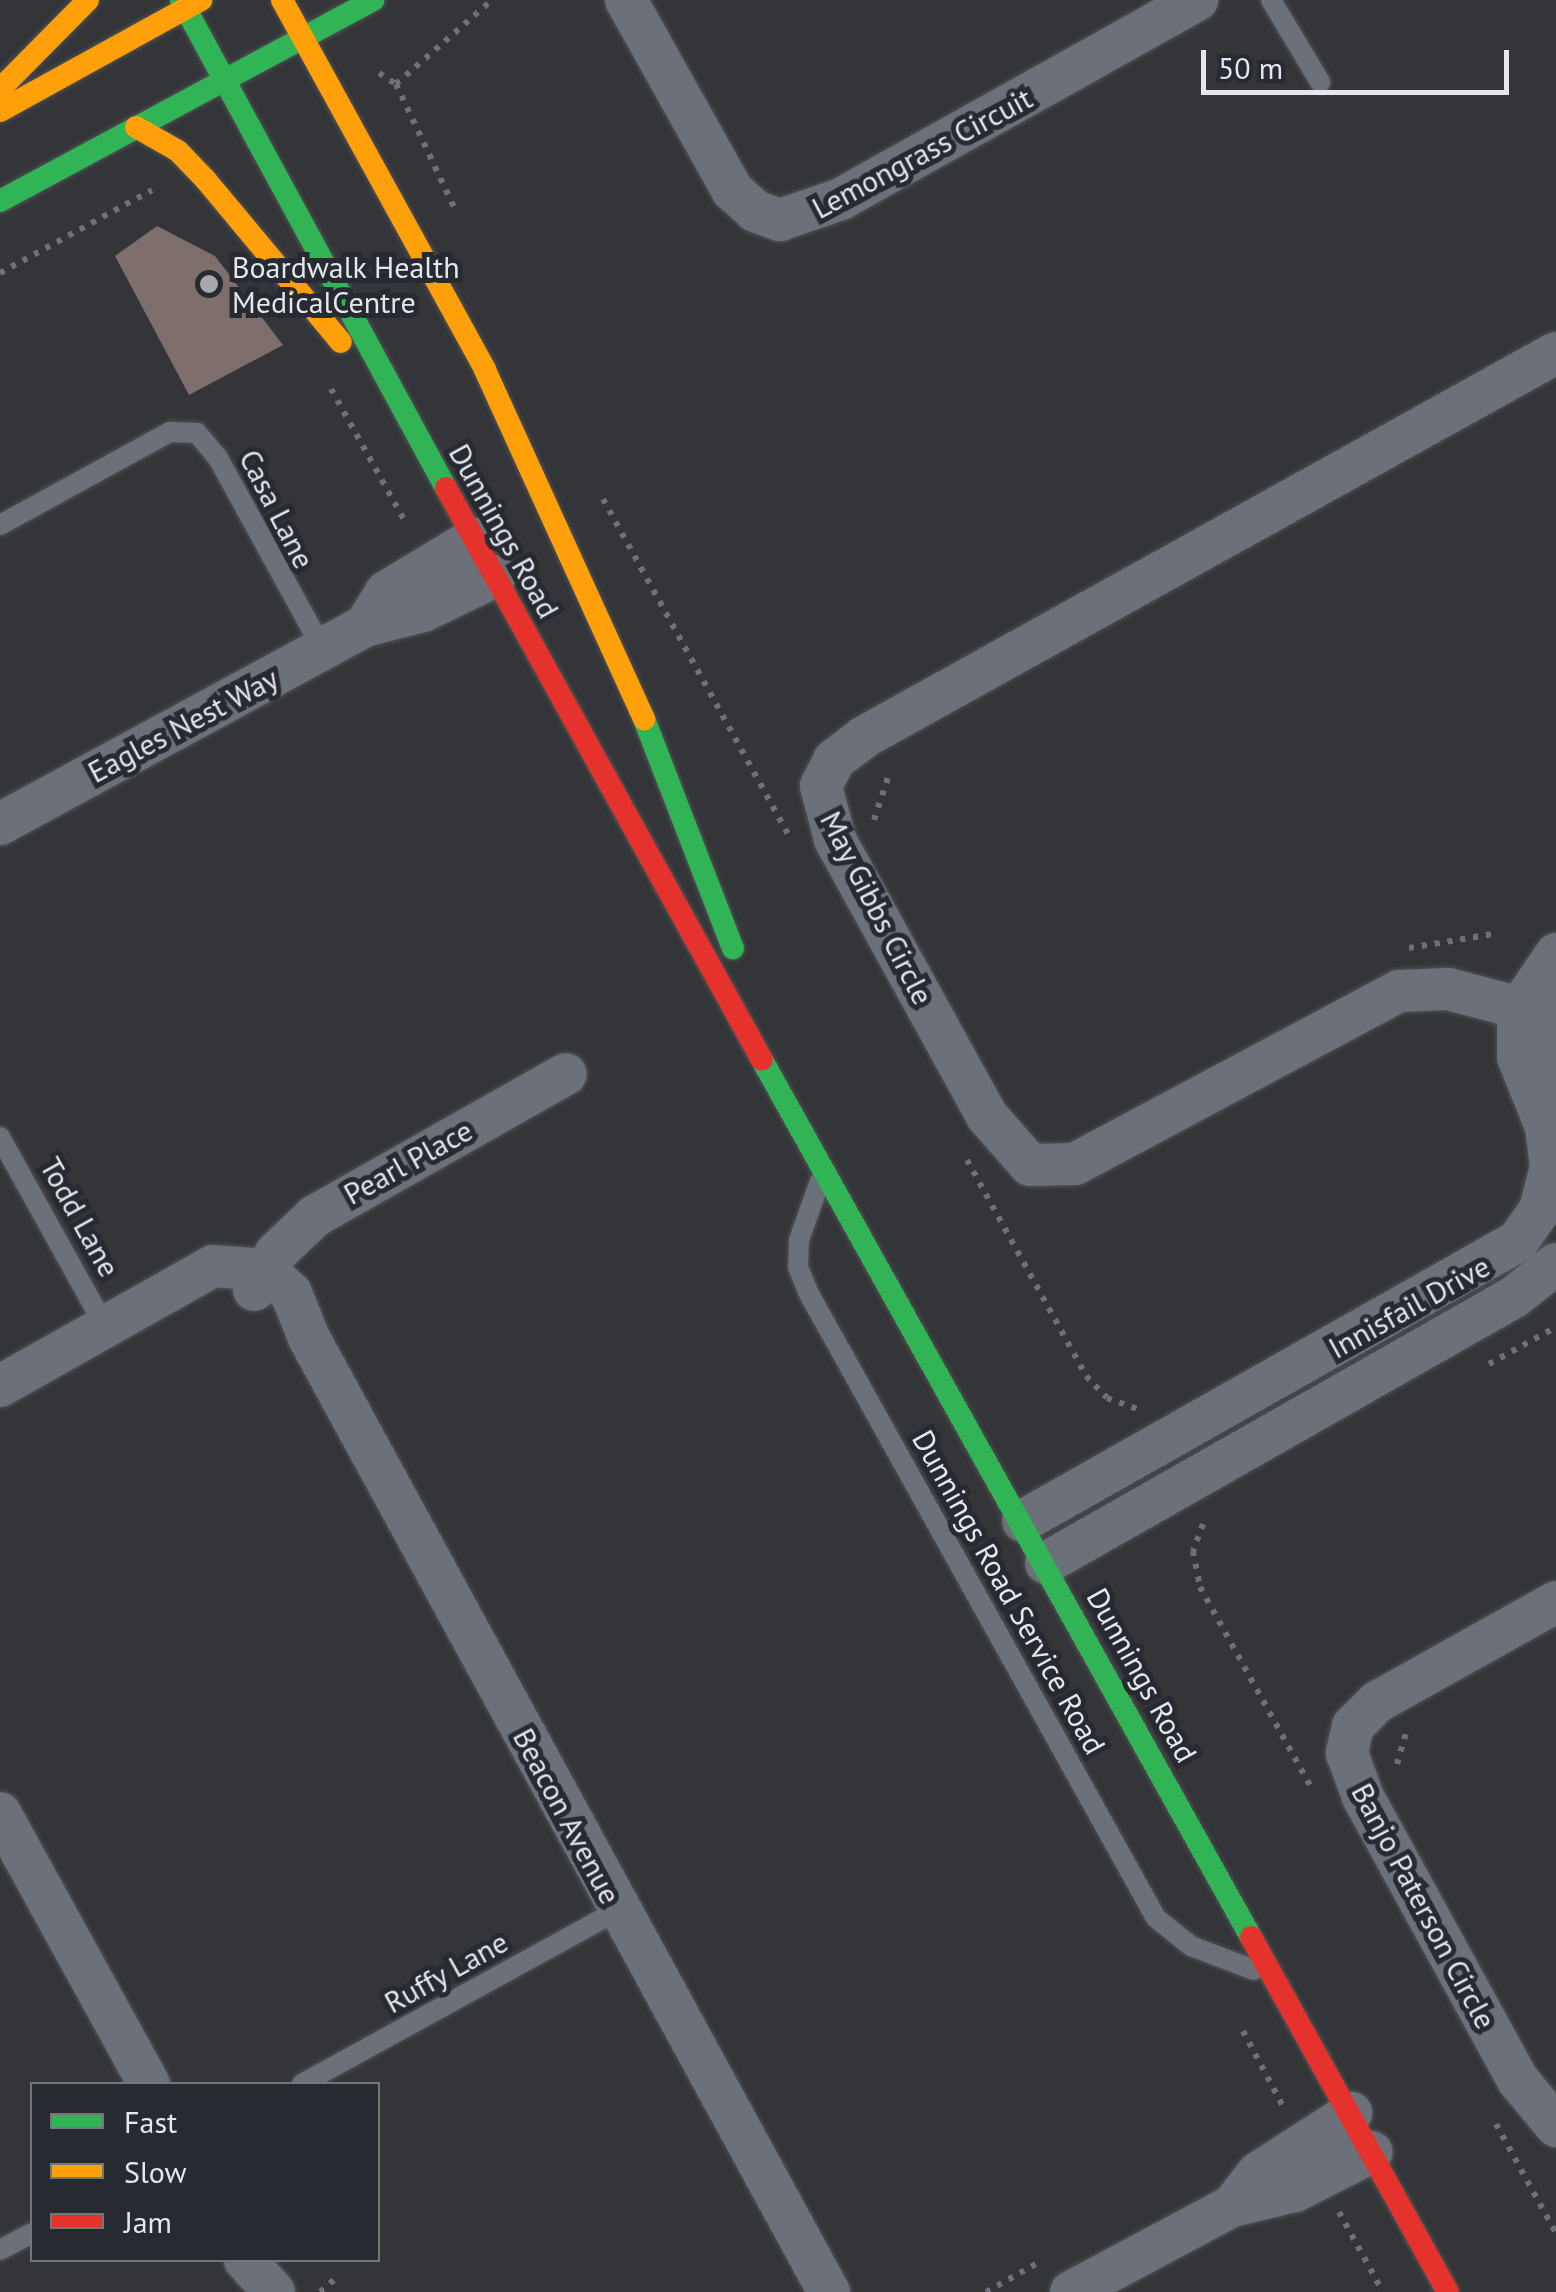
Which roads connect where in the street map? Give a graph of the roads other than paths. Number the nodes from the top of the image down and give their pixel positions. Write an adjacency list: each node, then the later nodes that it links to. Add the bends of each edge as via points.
1 (88, 0): 11 (street)
2 (282, 0): 8 (street, Dunnings Road)
3 (373, 0): 8 (street)
4 (626, 0): 5 (street, Lemongrass Circuit, via 732,190 754,211 780,220 841,199)
5 (1197, 0)
6 (1271, 0): 10 (lane)
7 (189, 3): 9 (street, Dunnings Road); 12 (street)
8 (304, 40): 9 (street); 25 (street, Dunnings Road, via 485,370 620,656)
9 (226, 80): 13 (street); 16 (street, Dunnings Road)
10 (1320, 82)
11 (0, 89)
12 (0, 111)
13 (136, 128): 14 (street); 16 (street, via 178,151 205,179)
14 (0, 201)
15 (1556, 353): 22 (street, May Gibbs Circle, via 864,737 834,760 821,786 835,839 977,1098 1005,1142 1030,1165 1075,1164 1399,991 1448,990)
16 (426, 450): 18 (street, Dunnings Road)
17 (0, 525): 19 (lane, Casa Lane, via 170,432 197,433 218,458)
18 (484, 557): 19 (street, Eagles Nest Way, via 423,611 365,626); 25 (street, Dunnings Road)
19 (322, 650): 20 (street, Eagles Nest Way)
20 (0, 824)
21 (1556, 954): 22 (street)
22 (1543, 1012): 24 (street); 28 (street, Innisfail Drive, via 1518,1058 1550,1148)
23 (566, 1074): 30 (street, Pearl Place, via 341,1198 298,1230)
24 (1556, 1075)
25 (783, 1088): 27 (street, Dunnings Road)
26 (0, 1137): 31 (lane, Todd Lane)
27 (826, 1167): 33 (street, Dunnings Road); 38 (lane, Dunnings Road Service Road, via 799,1240 798,1267 818,1310 1156,1918 1190,1946)
28 (1543, 1237): 33 (street, Innisfail Drive)
29 (1556, 1264): 34 (street, Innisfail Drive, via 1514,1297)
30 (260, 1280): 31 (street, via 166,1294); 37 (street, Beacon Avenue, via 309,1338)
31 (106, 1328): 32 (street)
32 (0, 1386)
33 (1023, 1521): 34 (street, Dunnings Road)
34 (1046, 1564): 38 (street, Dunnings Road)
35 (1556, 1602): 42 (street, Banjo Paterson Circle, via 1376,1702 1352,1726 1348,1753 1363,1797 1518,2080)
36 (0, 1814): 39 (street)
37 (618, 1910): 40 (lane, Ruffy Lane); 51 (street, Beacon Avenue)
38 (1275, 1978): 41 (street, Dunnings Road)
39 (149, 2082)
40 (306, 2082)
41 (1351, 2113): 43 (street, Dunnings Road); 44 (street, via 1258,2172)
42 (1556, 2126)
43 (1372, 2152): 44 (street, via 1295,2191); 53 (street, Dunnings Road)
44 (1232, 2206): 52 (street)
45 (30, 2233): 46 (lane)
46 (0, 2250)
47 (243, 2262): 49 (street)
48 (245, 2262): 50 (street)
49 (250, 2292)
50 (274, 2292)
51 (829, 2292)
52 (1071, 2292)
53 (1448, 2292)

